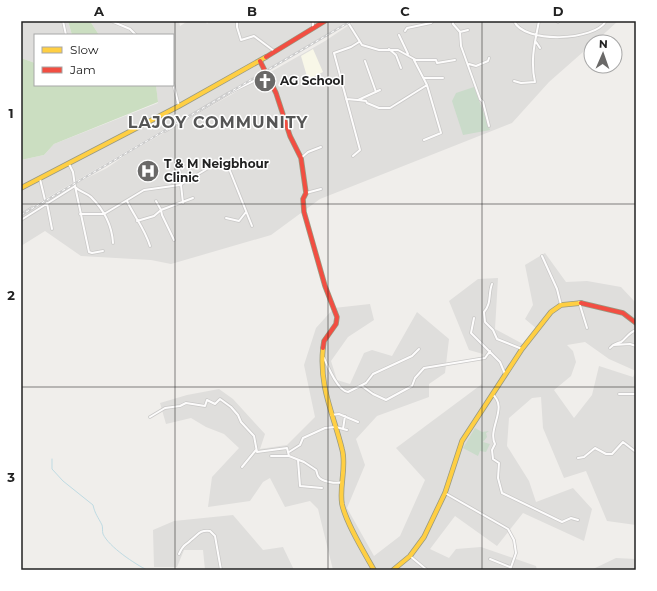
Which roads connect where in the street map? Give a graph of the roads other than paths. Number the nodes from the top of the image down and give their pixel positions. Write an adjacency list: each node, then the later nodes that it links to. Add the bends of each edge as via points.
1 (62, 21): 17 (street)
2 (111, 21): 18 (street, via 130,29)
3 (237, 21): 25 (street, via 242,40 254,36)
4 (313, 21): 13 (street)
5 (325, 21): 13 (main road)
6 (351, 21): 12 (street)
7 (433, 21): 15 (street)
8 (453, 21): 16 (street)
9 (514, 21): 20 (street, via 518,28)
10 (539, 21): 20 (street)
11 (606, 21): 20 (street, via 599,29 575,36)
12 (347, 22): 22 (street)
13 (313, 28): 25 (main road)
14 (468, 30): 16 (street)
15 (404, 31)
16 (460, 32): 32 (street, via 461,46)
17 (66, 34)
18 (135, 34)
19 (399, 35): 26 (street)
20 (537, 36): 21 (street)
21 (535, 41): 23 (street); 37 (street, via 535,51 532,55 535,82)
22 (359, 42): 24 (street, via 380,50); 42 (street, via 334,53)
23 (540, 48)
24 (389, 49): 28 (street, via 398,50); 33 (street, via 396,55)
25 (274, 51): 29 (main road)
26 (408, 54)
27 (489, 58): 32 (street, via 488,61 476,66)
28 (413, 59): 31 (street, via 436,60 437,63); 35 (street)
29 (260, 60): 34 (main road); 44 (main road)
30 (365, 60): 41 (street)
31 (455, 60)
32 (468, 64): 45 (street)
33 (401, 68)
34 (268, 74): 46 (street, via 238,88); 50 (main road, via 290,136)
35 (424, 78): 36 (street); 38 (street)
36 (442, 78)
37 (514, 81)
38 (427, 85): 43 (street, via 390,108 380,108 367,103 366,100); 47 (street, via 441,132)
39 (174, 86): 44 (street)
40 (380, 90): 41 (street)
41 (376, 92): 43 (street)
42 (346, 99): 43 (street); 49 (street, via 360,150)
43 (358, 100)
44 (179, 106): 51 (main road)
45 (489, 126)
46 (165, 131)
47 (424, 140)
48 (321, 147): 50 (street)
49 (353, 156)
50 (301, 158): 58 (main road)
51 (69, 164): 53 (main road); 55 (street)
52 (178, 168): 54 (street)
53 (40, 179): 56 (main road); 60 (street)
54 (180, 185): 61 (street, via 147,189); 64 (street); 67 (street, via 210,167 225,164)
55 (75, 186): 63 (street); 69 (street); 70 (street, via 91,198)
56 (21, 188)
57 (321, 189): 58 (street)
58 (306, 193): 94 (main road, via 303,200 304,212 325,286 337,317 336,324 324,341)
59 (193, 198): 64 (street)
60 (45, 200)
61 (127, 200): 70 (street); 73 (street)
62 (156, 201): 66 (street)
63 (47, 203): 72 (street); 75 (street)
64 (183, 203): 66 (street)
65 (32, 208): 68 (street)
66 (161, 210): 73 (street, via 154,216); 76 (street)
67 (246, 212): 71 (street, via 239,220); 74 (street)
68 (21, 214)
69 (80, 214): 70 (street); 79 (street, via 89,252)
70 (104, 214): 77 (street)
71 (226, 218)
72 (21, 220)
73 (137, 221): 78 (street, via 146,233)
74 (252, 226)
75 (52, 229)
76 (174, 240)
77 (113, 243)
78 (150, 246)
79 (103, 251)
80 (542, 256): 83 (street)
81 (492, 284): 92 (street, via 489,306 484,312 485,322 497,339)
82 (579, 302): 83 (main road); 85 (main road, via 623,313); 86 (street)
83 (561, 304): 92 (main road, via 551,312)
84 (474, 318): 93 (street, via 471,333)
85 (636, 323)
86 (587, 328)
87 (636, 330): 88 (street)
88 (613, 345): 89 (street); 90 (street)
89 (636, 346)
90 (610, 348)
91 (419, 349): 96 (street, via 408,358 373,374)
92 (522, 349): 95 (main road)
93 (490, 351): 95 (street, via 500,362); 96 (street, via 484,358 424,368 412,386 386,400)
94 (322, 359): 96 (street, via 324,358 344,392); 100 (main road, via 325,395)
95 (505, 374): 97 (main road)
96 (362, 386)
97 (492, 394): 117 (main road, via 462,441); 118 (street, via 496,397 499,407 492,437 492,450 493,459 499,464 498,478 502,493 562,522 571,518)
98 (619, 394): 99 (street)
99 (636, 394)
100 (331, 415): 102 (street); 104 (main road)
101 (150, 416): 107 (street, via 165,408 190,403 205,406 207,400 215,404 220,399 231,407 254,436)
102 (345, 416): 103 (street); 105 (street)
103 (358, 422)
104 (334, 425): 105 (street); 108 (street, via 303,438 300,445); 115 (main road, via 343,451)
105 (343, 429): 106 (street)
106 (347, 430)
107 (256, 450): 108 (street, via 257,452 287,448); 114 (street)
108 (289, 452): 111 (street)
109 (636, 452): 112 (street, via 623,442 612,454 595,448)
110 (271, 456): 111 (street)
111 (289, 456): 113 (street)
112 (578, 458)
113 (298, 459): 115 (street, via 316,470 320,478 334,484); 116 (street, via 300,486)
114 (242, 468)
115 (342, 482): 124 (main road, via 346,518)
116 (322, 488)
117 (445, 494): 120 (main road, via 424,536); 122 (street, via 512,532 516,553)
118 (578, 520)
119 (179, 554): 123 (street, via 183,545 191,541 201,530 210,531 215,536)
120 (410, 556): 125 (main road); 126 (street)
121 (490, 559): 122 (street)
122 (510, 569)
123 (221, 570)
124 (374, 570)
125 (393, 570)
126 (427, 570)

